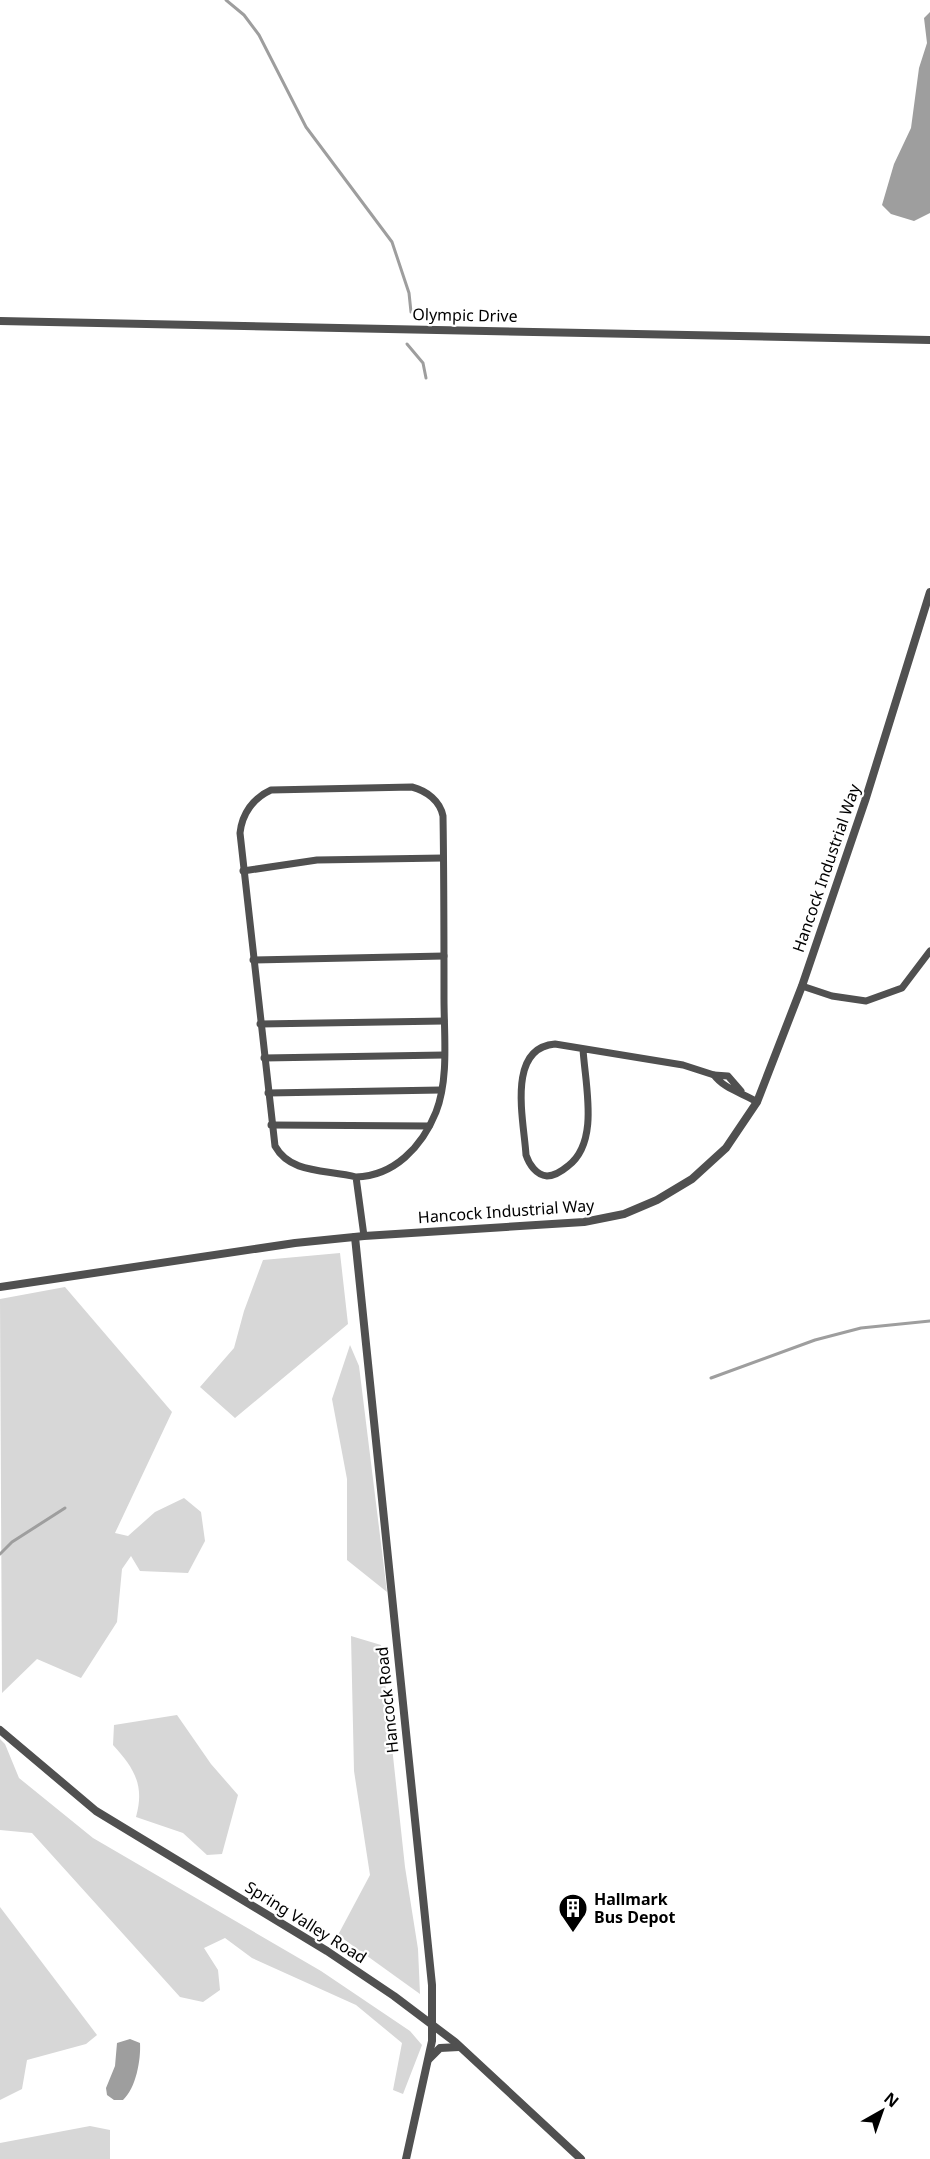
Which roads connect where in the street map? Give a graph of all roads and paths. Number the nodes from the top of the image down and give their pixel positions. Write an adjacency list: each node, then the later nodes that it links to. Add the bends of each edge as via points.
1 (0, 321): 2 (street, Olympic Drive)
2 (930, 340)
3 (930, 592): 10 (street, Hancock Industrial Way)
4 (444, 858): 5 (street, via 335,858); 5 (street, via 442,810 423,790 271,790 249,806 240,824); 7 (street)
5 (243, 871): 8 (street)
6 (930, 951): 9 (street)
7 (444, 956): 8 (street); 11 (street)
8 (253, 960): 12 (street)
9 (927, 961): 10 (street, via 902,988 866,1001)
10 (802, 987): 18 (street, Hancock Industrial Way)
11 (444, 1021): 12 (street); 14 (street)
12 (260, 1024): 15 (street)
13 (583, 1048): 13 (street, via 546,1044 533,1052 524,1067 521,1078 525,1155 542,1175 550,1176 567,1167 586,1141); 18 (street, via 728,1076)
14 (444, 1055): 15 (street); 16 (street)
15 (264, 1058): 17 (street)
16 (441, 1090): 17 (street); 20 (street)
17 (267, 1093): 19 (street)
18 (757, 1102): 22 (street, Hancock Industrial Way, via 736,1136 708,1167 676,1191 624,1214 584,1222)
19 (271, 1125): 20 (street); 21 (street, via 275,1146 290,1163)
20 (429, 1126): 21 (street, via 408,1155 392,1168 374,1176)
21 (356, 1177): 22 (street)
22 (360, 1236): 23 (street, Hancock Industrial Way); 25 (street, Hancock Road)
23 (0, 1287)
24 (0, 1730): 25 (street, Spring Valley Road, via 96,1811 327,1951)
25 (433, 2025): 26 (street, Spring Valley Road); 27 (street, Hancock Road)
26 (461, 2047): 27 (street, via 440,2048); 29 (street, Spring Valley Road)
27 (428, 2059): 28 (street, Hancock Road)
28 (406, 2159)
29 (581, 2159)

